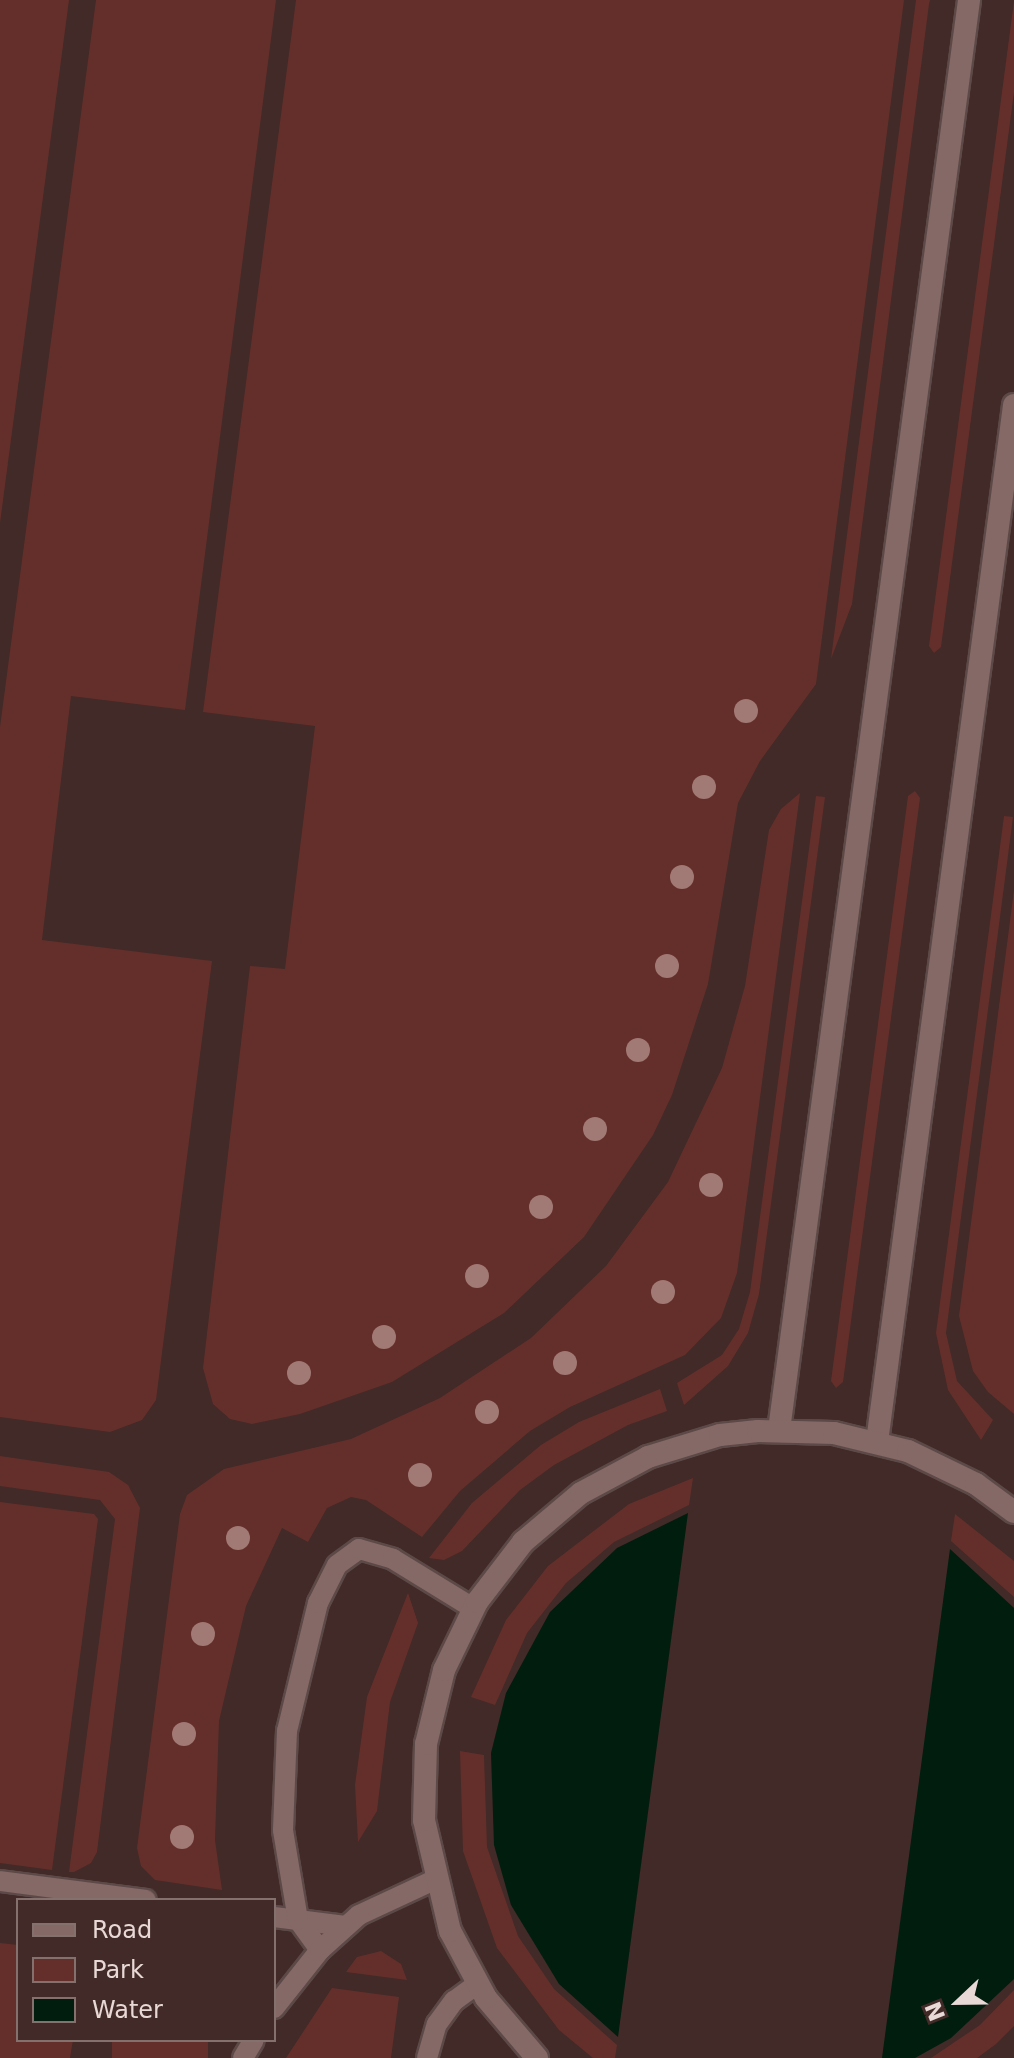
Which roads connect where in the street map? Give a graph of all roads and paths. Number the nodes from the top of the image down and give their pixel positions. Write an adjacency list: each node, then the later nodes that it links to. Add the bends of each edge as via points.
1 (969, 0): 3 (street)
2 (1014, 405): 4 (street)
3 (779, 1430): 4 (street); 6 (street, via 684,1444 613,1473 541,1524)
4 (877, 1442): 5 (street, via 943,1466)
5 (1014, 1512)
6 (473, 1608): 7 (street, via 444,1670 426,1744 424,1820); 11 (lane, via 370,1551 349,1553 337,1565 306,1644 287,1731 283,1830)
7 (434, 1880): 12 (lane, via 387,1899); 14 (street, via 450,1931)
8 (0, 1881): 9 (lane)
9 (131, 1898)
10 (276, 1917): 11 (lane)
11 (298, 1920): 12 (lane); 13 (lane)
12 (345, 1926): 13 (lane)
13 (320, 1950): 15 (lane)
14 (477, 1984): 16 (lane, via 454,2001 437,2024); 17 (street)
15 (276, 2005)
16 (427, 2058)
17 (537, 2058)

